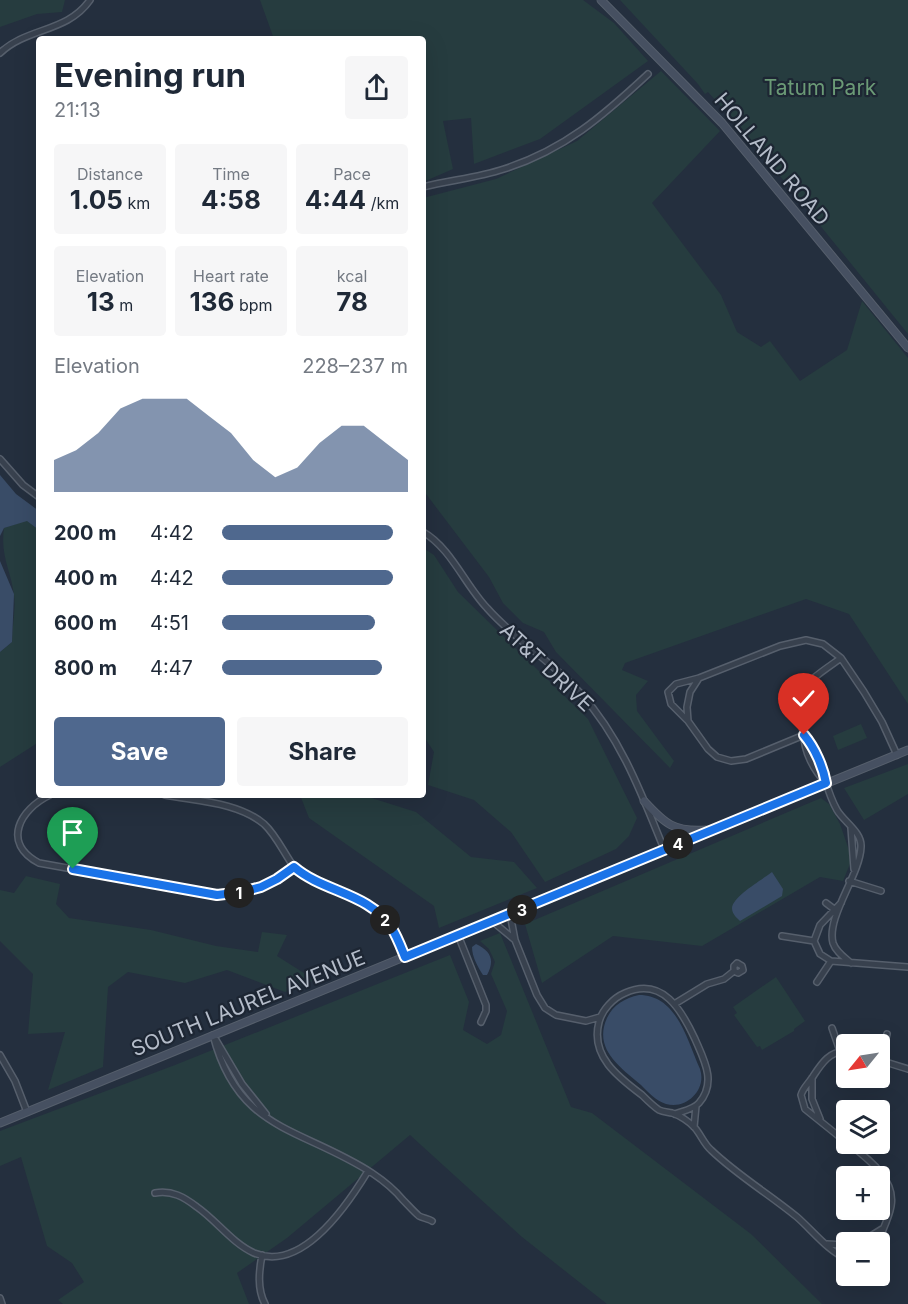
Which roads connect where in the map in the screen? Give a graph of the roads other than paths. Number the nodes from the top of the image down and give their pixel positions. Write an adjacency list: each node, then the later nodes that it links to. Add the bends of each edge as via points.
1 (90, 0): 3 (street, via 69,21 16,40)
2 (601, 0): 6 (main road, HOLLAND ROAD, via 722,123)
3 (0, 53)
4 (648, 74): 5 (street, via 602,116 555,148 504,169)
5 (426, 186)
6 (908, 348)
7 (0, 459): 8 (street)
8 (36, 495)
9 (426, 534): 19 (street, AT&T DRIVE, via 444,549 468,586 497,619 557,669 595,709 618,745)
10 (841, 658): 11 (street, via 823,644 806,640 780,646); 13 (street, via 802,689 799,702); 15 (street, via 876,712)
11 (699, 678): 12 (street, via 690,692); 12 (street, via 676,684 668,692 671,704)
12 (688, 721): 13 (street, via 708,749 731,761 746,759)
13 (804, 735): 16 (street)
14 (908, 750): 15 (main road, SOUTH LAUREL AVENUE)
15 (897, 755): 16 (main road, SOUTH LAUREL AVENUE)
16 (826, 783): 20 (main road, SOUTH LAUREL AVENUE); 23 (street, via 837,811 860,839 858,863)
17 (44, 798): 22 (street, via 25,813 18,828 24,852 42,864 217,895 261,887)
18 (181, 798): 22 (street, via 249,815 268,829)
19 (644, 801): 20 (main road, via 678,829); 21 (street, AT&T DRIVE)
20 (718, 828): 21 (main road, SOUTH LAUREL AVENUE)
21 (664, 849): 28 (main road, SOUTH LAUREL AVENUE)
22 (294, 867): 34 (street, via 313,881 375,910 392,928)
23 (849, 881): 24 (street); 25 (street)
24 (881, 891)
25 (842, 902): 27 (street); 36 (street, via 834,944)
26 (826, 903): 27 (street)
27 (834, 909): 33 (street, via 820,925)
28 (510, 914): 29 (main road, SOUTH LAUREL AVENUE); 32 (street)
29 (492, 921): 30 (main road, SOUTH LAUREL AVENUE); 32 (street)
30 (458, 935): 34 (main road, SOUTH LAUREL AVENUE); 43 (street, via 486,1005)
31 (782, 936): 33 (street)
32 (514, 940): 42 (street, via 545,1008 556,1015)
33 (814, 941): 35 (street, via 820,954)
34 (405, 957): 46 (main road, SOUTH LAUREL AVENUE)
35 (831, 961): 36 (street); 39 (street)
36 (851, 963): 37 (street)
37 (908, 967)
38 (734, 971): 40 (street)
39 (817, 982)
40 (676, 1003): 41 (street, via 658,992 633,990 617,997); 53 (street, via 708,1072 706,1092)
41 (600, 1017): 42 (street); 45 (street)
42 (586, 1021): 45 (street)
43 (481, 1022)
44 (832, 1028): 47 (street)
45 (596, 1032): 55 (street, via 599,1051 613,1070 659,1110)
46 (213, 1035): 54 (main road, SOUTH LAUREL AVENUE); 61 (street, via 242,1084 270,1120)
47 (836, 1036)
48 (836, 1054): 52 (street)
49 (0, 1055): 54 (street)
50 (890, 1063): 51 (street)
51 (908, 1069)
52 (812, 1078): 57 (street, via 812,1099); 57 (street, via 802,1091 802,1101 805,1109)
53 (696, 1106): 55 (street); 58 (street)
54 (27, 1112): 56 (main road, SOUTH LAUREL AVENUE)
55 (675, 1114): 58 (street)
56 (0, 1123)
57 (823, 1124): 59 (street)
58 (694, 1127): 67 (street, via 709,1149)
59 (836, 1134)
60 (860, 1154): 64 (street, via 883,1175 890,1189 891,1205)
61 (368, 1171): 63 (street, via 387,1183 419,1216); 70 (street, via 350,1200 316,1238 286,1254)
62 (155, 1193): 70 (street, via 166,1191 189,1201 236,1241)
63 (432, 1221)
64 (882, 1229): 65 (street); 66 (street)
65 (877, 1232)
66 (881, 1232)
67 (827, 1244): 68 (street); 69 (street)
68 (836, 1244)
69 (836, 1252)
70 (262, 1255): 73 (street, via 259,1283)
71 (0, 1298): 72 (street)
72 (2, 1304)
73 (265, 1304)

